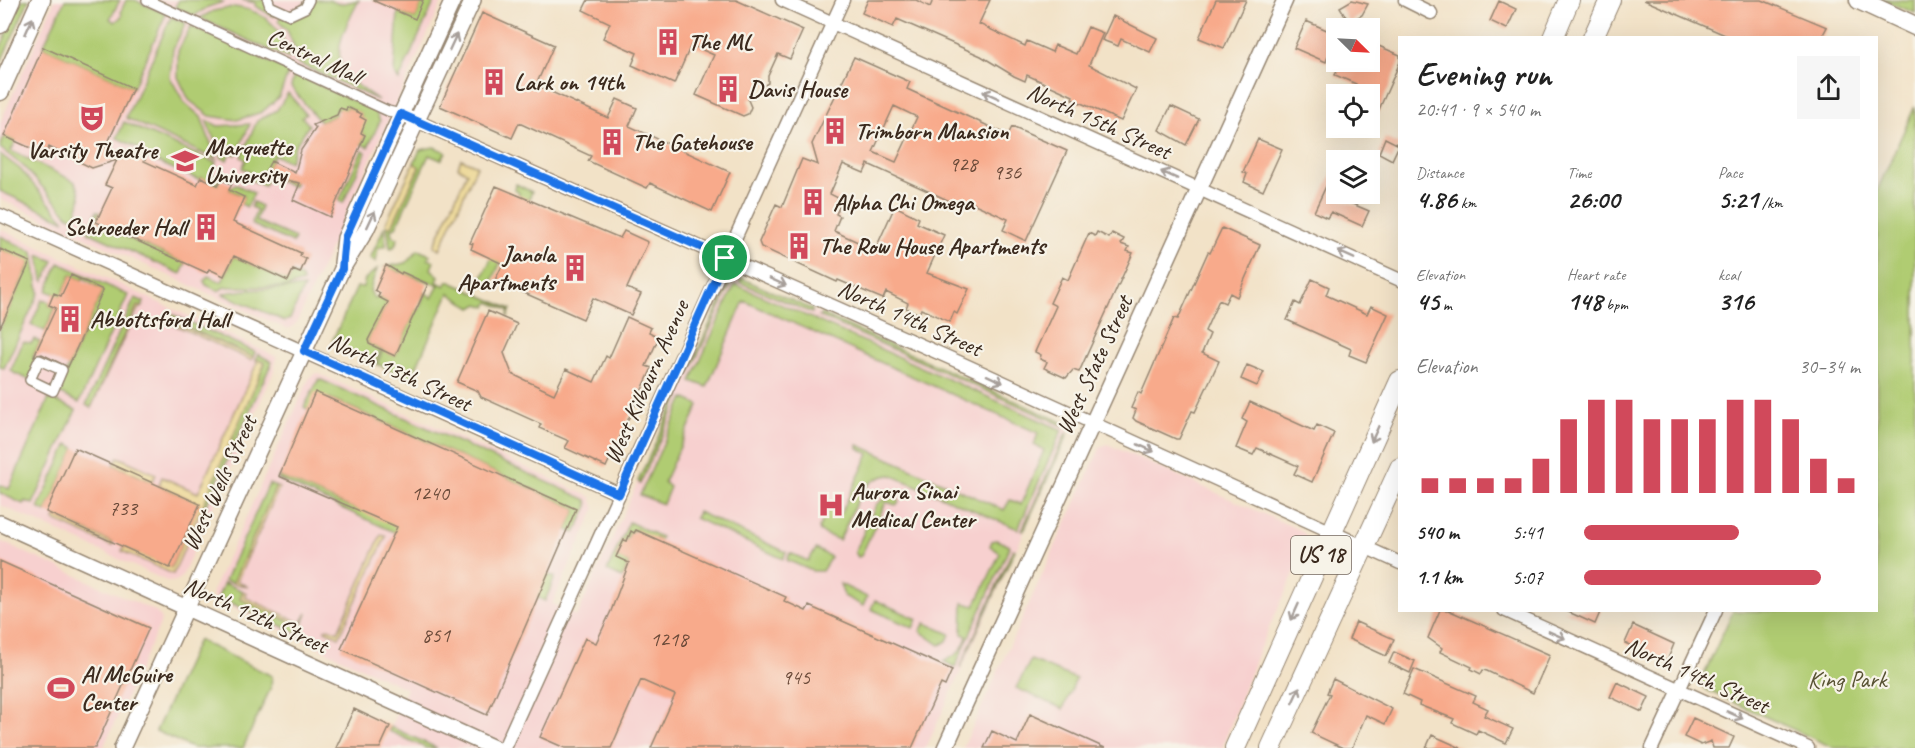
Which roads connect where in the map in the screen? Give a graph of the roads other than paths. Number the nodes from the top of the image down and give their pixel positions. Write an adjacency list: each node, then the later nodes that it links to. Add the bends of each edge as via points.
1 (11, 0): 17 (main road)
2 (40, 0): 21 (main road, one-way to 2)
3 (147, 0): 22 (street, Central Mall)
4 (268, 0): 5 (street, via 270,6 290,15 305,8)
5 (309, 0)
6 (453, 0): 22 (street, West Wells Street)
7 (472, 0): 23 (street, West Wells Street, one-way to 7)
8 (782, 0): 16 (street, North 15th Street)
9 (843, 0): 16 (street, West Kilbourn Avenue)
10 (1285, 0): 24 (street, West State Street)
11 (1405, 0): 15 (street)
12 (1569, 0): 19 (main road)
13 (1610, 0): 20 (main road)
14 (1859, 0): 18 (main road)
15 (1431, 13)
16 (833, 23): 24 (street, North 15th Street, one-way to 16); 26 (street, West Kilbourn Avenue)
17 (0, 24)
18 (1915, 26)
19 (1554, 36)
20 (1594, 36)
21 (0, 91)
22 (401, 114): 23 (street, North 14th Street); 27 (street, West Wells Street, via 345,238)
23 (417, 121): 26 (street, North 14th Street); 27 (street, West Wells Street, one-way to 23, via 366,230)
24 (1199, 189): 28 (street, North 15th Street, one-way to 24); 31 (street, West State Street)
25 (0, 215): 29 (street, North 13th Street)
26 (725, 258): 31 (street, North 14th Street, one-way to 31); 33 (street, West Kilbourn Avenue)
27 (342, 269): 29 (street, West Wells Street)
28 (1398, 278)
29 (304, 351): 33 (street, North 13th Street); 38 (street, West Wells Street)
30 (1398, 385): 35 (main road, US 18, one-way to 35)
31 (1092, 424): 35 (street, North 14th Street, one-way to 35); 45 (street, West State Street)
32 (1398, 472): 36 (main road, US 18)
33 (619, 494): 44 (street, West Kilbourn Avenue)
34 (0, 523): 38 (street, North 12th Street)
35 (1331, 532): 36 (street, North 14th Street); 46 (main road, US 18, one-way to 46)
36 (1363, 547): 37 (street, North 14th Street); 47 (main road, US 18, one-way to 36)
37 (1398, 562)
38 (186, 608): 42 (street, West Wells Street); 43 (street, North 12th Street)
39 (1508, 612): 41 (street, North 14th Street, one-way to 41)
40 (1715, 612): 41 (street)
41 (1679, 690): 48 (street); 49 (street, North 14th Street, one-way to 49)
42 (122, 748)
43 (494, 748)
44 (504, 748)
45 (945, 748)
46 (1235, 748)
47 (1271, 748)
48 (1653, 748)
49 (1808, 748)

